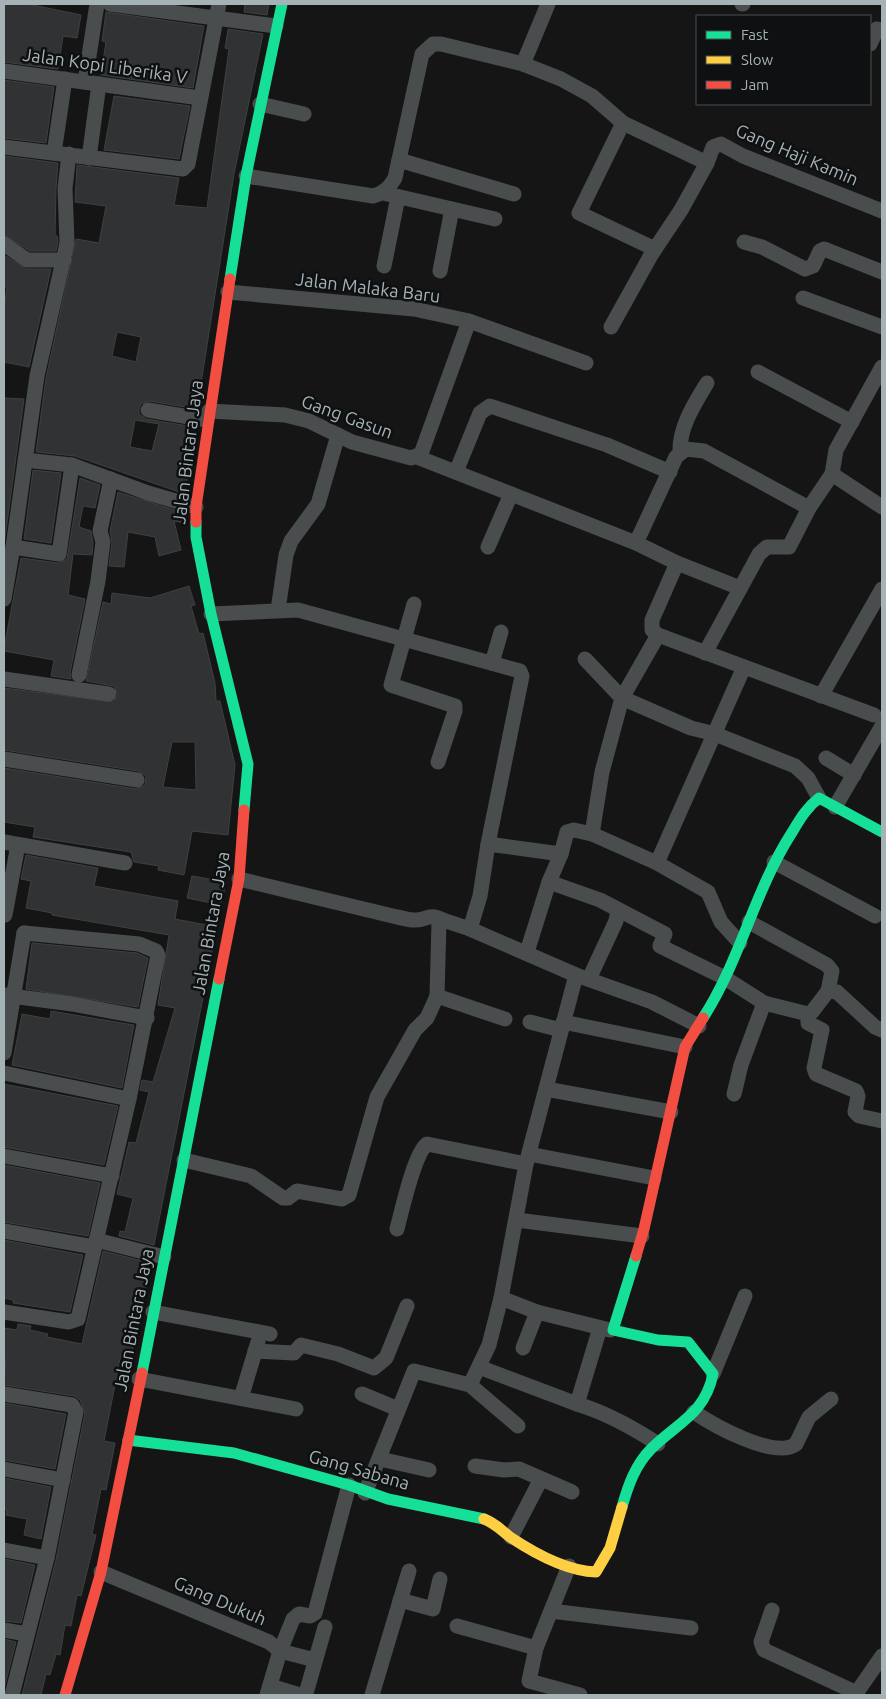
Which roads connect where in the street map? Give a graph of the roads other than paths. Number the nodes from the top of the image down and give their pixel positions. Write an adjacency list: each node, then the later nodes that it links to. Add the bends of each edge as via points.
1 (97, 4): 12 (street)
2 (110, 4): 5 (street)
3 (282, 4): 6 (street, Jalan Bintara Jaya)
4 (548, 4): 9 (street)
5 (218, 11): 6 (street); 13 (street)
6 (276, 26): 14 (street, Jalan Bintara Jaya)
7 (882, 30): 8 (street, via 877,29)
8 (871, 42)
9 (523, 64): 16 (street, via 576,86); 20 (street, via 441,44 426,48)
10 (4, 71): 11 (street, Jalan Kopi Liberika V)
11 (65, 79): 12 (street, Jalan Kopi Liberika V); 18 (street)
12 (92, 83): 13 (street, Jalan Kopi Liberika V); 19 (street)
13 (200, 98): 19 (street, via 186,167 180,170)
14 (260, 104): 15 (street); 22 (street, Jalan Bintara Jaya)
15 (304, 114)
16 (623, 123): 21 (street); 31 (street, via 579,213)
17 (4, 147): 18 (street)
18 (61, 153): 19 (street); 32 (street, via 65,175 67,243)
19 (89, 158)
20 (399, 160): 23 (street, via 395,178); 24 (street)
21 (707, 163): 27 (street, Gang Haji Kamin, via 713,147 721,144 743,156); 31 (street, Gang Haji Kamin)
22 (246, 176): 23 (street, via 373,196); 36 (street, Jalan Bintara Jaya)
23 (383, 193): 25 (street)
24 (514, 194)
25 (398, 197): 26 (street); 33 (street)
26 (452, 209): 28 (street); 34 (street)
27 (882, 211)
28 (495, 219)
29 (744, 242): 35 (street, via 762,246 805,269 813,266 820,250 824,249)
30 (4, 244): 32 (street, via 27,260)
31 (655, 249): 39 (street, Gang Haji Kamin)
32 (64, 260): 51 (street, via 41,357)
33 (384, 266)
34 (440, 271)
35 (882, 272)
36 (228, 292): 38 (street, Jalan Malaka Baru, via 414,309); 46 (street, Jalan Bintara Jaya)
37 (803, 298): 40 (street)
38 (469, 321): 41 (street, Jalan Malaka Baru); 50 (street, via 421,454)
39 (611, 327)
40 (882, 328)
41 (586, 363)
42 (882, 367): 47 (street)
43 (758, 372): 47 (street)
44 (707, 383): 49 (street, via 684,428)
45 (148, 410): 46 (street, Gang Gasun)
46 (208, 416): 48 (street, Gang Gasun, via 285,415 309,421); 58 (street, Jalan Bintara Jaya)
47 (852, 422): 55 (street, via 836,450)
48 (338, 435): 50 (street, Gang Gasun, via 404,457); 69 (street, via 318,504 291,541 286,555)
49 (680, 452): 54 (street); 60 (street, via 691,448 704,451)
50 (417, 457): 53 (street, Gang Gasun)
51 (26, 460): 52 (street); 62 (street)
52 (72, 465): 56 (street); 62 (street, via 59,554)
53 (456, 472): 54 (street, via 480,413 490,406 607,445); 57 (street, Gang Gasun)
54 (670, 472): 61 (street)
55 (832, 474): 59 (street); 60 (street)
56 (110, 479): 58 (street); 78 (street, via 100,531 104,542)
57 (511, 494): 61 (street, Gang Gasun); 63 (street)
58 (196, 507): 70 (street, Jalan Bintara Jaya, via 196,537)
59 (882, 507)
60 (810, 508): 65 (street, via 789,547 762,549)
61 (636, 543): 64 (street, Gang Gasun)
62 (13, 547): 67 (street)
63 (488, 547)
64 (678, 563): 65 (street, Gang Gasun); 72 (street, via 652,620 652,630)
65 (740, 588): 74 (street)
66 (882, 589): 81 (street)
67 (4, 599)
68 (414, 604): 73 (street)
69 (278, 610): 70 (street); 73 (street, via 298,610)
70 (211, 614): 101 (street, Jalan Bintara Jaya, via 248,764)
71 (501, 632): 76 (street)
72 (658, 635): 74 (street); 82 (street)
73 (404, 641): 76 (street); 88 (street, via 391,686 452,704 456,708)
74 (705, 653): 77 (street)
75 (585, 659): 82 (street)
76 (492, 663): 96 (street, via 520,671 522,676)
77 (744, 667): 81 (street); 85 (street)
78 (79, 676)
79 (4, 679): 80 (street)
80 (109, 694)
81 (821, 696): 84 (street)
82 (622, 698): 85 (street, via 691,728); 94 (street, via 602,772)
83 (882, 702): 84 (street)
84 (879, 720): 89 (street)
85 (715, 734): 91 (street, via 795,766 808,778); 100 (street)
86 (826, 758): 89 (street)
87 (4, 759): 90 (street)
88 (438, 762)
89 (854, 775): 92 (street)
90 (137, 780)
91 (819, 798): 92 (street); 98 (street, via 808,807)
92 (835, 807): 93 (street)
93 (882, 832)
94 (592, 834): 97 (street, via 570,830); 100 (street)
95 (11, 844): 99 (street); 104 (street)
96 (488, 844): 97 (street); 108 (street, via 480,896)
97 (561, 854): 102 (street)
98 (774, 862): 105 (street); 107 (street)
99 (125, 863)
100 (657, 863): 110 (street, via 708,892 721,922)
101 (240, 879): 106 (street, via 415,921 427,916); 135 (street, Jalan Bintara Jaya)
102 (549, 882): 103 (street); 111 (street)
103 (618, 910): 112 (street, via 616,921); 113 (street, via 665,934 660,946)
104 (5, 914): 109 (street)
105 (875, 916)
106 (443, 920): 108 (street); 116 (street, via 439,922)
107 (749, 922): 110 (street); 114 (street, via 832,970)
108 (470, 929): 111 (street)
109 (24, 933): 115 (street); 119 (street, via 139,944 156,951 158,956)
110 (740, 944): 113 (street)
111 (528, 952): 112 (street)
112 (582, 977): 122 (street); 123 (street, via 652,1002)
113 (725, 978): 117 (street); 123 (street)
114 (828, 991): 118 (street); 124 (street, via 836,992)
115 (9, 996): 119 (street); 126 (street)
116 (437, 996): 120 (street); 135 (street, via 378,1097 349,1195 342,1199 297,1191 283,1198 251,1176)
117 (764, 1003): 118 (street); 129 (street, via 741,1064)
118 (808, 1014): 132 (street, via 808,1023 822,1030 814,1068 816,1074 856,1091 855,1112)
119 (147, 1018): 130 (street)
120 (505, 1019)
121 (530, 1022): 122 (street)
122 (562, 1026): 125 (street); 128 (street)
123 (699, 1026): 125 (street)
124 (882, 1030)
125 (685, 1047): 131 (street)
126 (4, 1053)
127 (4, 1073): 130 (street)
128 (546, 1089): 131 (street); 134 (street)
129 (734, 1094)
130 (129, 1099): 136 (street)
131 (672, 1112): 137 (street)
132 (882, 1122)
133 (4, 1156): 136 (street)
134 (528, 1159): 137 (street); 138 (street); 139 (street, via 427,1144 418,1159)
135 (184, 1160): 143 (street, Jalan Bintara Jaya)
136 (112, 1176): 142 (street)
137 (654, 1178): 141 (street)
138 (517, 1220): 141 (street); 145 (street)
139 (397, 1228)
140 (4, 1231): 142 (street)
141 (642, 1236): 150 (street)
142 (95, 1243): 143 (street); 147 (street, via 78,1318 69,1322)
143 (164, 1257): 148 (street, Jalan Bintara Jaya)
144 (745, 1296): 154 (street)
145 (501, 1298): 149 (street); 153 (street, via 489,1345)
146 (407, 1306): 152 (street, via 386,1358 374,1368 338,1354 301,1345 294,1353)
147 (4, 1312)
148 (153, 1312): 152 (street, via 265,1333); 155 (street, Jalan Bintara Jaya)
149 (537, 1312): 150 (street); 151 (street)
150 (606, 1329): 154 (street, via 658,1340 688,1342); 161 (street)
151 (523, 1348)
152 (255, 1351): 159 (street)
153 (478, 1367): 156 (street); 161 (street)
154 (713, 1374): 164 (street, Gang Sabana, via 709,1394)
155 (139, 1379): 159 (street); 166 (street, Jalan Bintara Jaya)
156 (470, 1385): 163 (street, via 414,1371); 165 (street)
157 (4, 1394): 172 (street, via 75,1408)
158 (362, 1394): 163 (street)
159 (241, 1398): 162 (street)
160 (831, 1400): 164 (street, via 810,1417 796,1444 784,1449 724,1431)
161 (577, 1404): 167 (street, via 600,1410)
162 (296, 1409)
163 (398, 1409): 168 (street)
164 (694, 1412): 167 (street, Gang Sabana)
165 (518, 1426)
166 (128, 1440): 174 (street, Gang Sabana, via 234,1453); 182 (street, Jalan Bintara Jaya)
167 (658, 1444): 180 (street, Gang Sabana, via 642,1459 630,1481 603,1565 596,1572 588,1573)
168 (380, 1459): 171 (street); 176 (street)
169 (475, 1466): 173 (street, via 519,1469)
170 (4, 1470): 172 (street)
171 (429, 1470)
172 (63, 1480): 179 (street)
173 (540, 1480): 175 (street); 177 (street)
174 (349, 1485): 176 (street, Gang Sabana); 193 (street, via 315,1613 310,1616 299,1614 293,1619)
175 (572, 1492)
176 (365, 1493): 177 (street, Gang Sabana, via 490,1521)
177 (511, 1537): 180 (street, Gang Sabana)
178 (4, 1550): 179 (street)
179 (47, 1558): 191 (street)
180 (569, 1566): 186 (street)
181 (409, 1571): 184 (street)
182 (101, 1572): 193 (street, Gang Dukuh, via 257,1636); 201 (street, Jalan Bintara Jaya)
183 (440, 1579): 184 (street, via 433,1609)
184 (400, 1600): 202 (street)
185 (772, 1610): 199 (street, via 760,1642 764,1650)
186 (551, 1611): 189 (street); 192 (street)
187 (457, 1626): 192 (street)
188 (325, 1627): 195 (street)
189 (691, 1628)
190 (4, 1630): 191 (street)
191 (27, 1634): 200 (street)
192 (536, 1648): 196 (street)
193 (280, 1652): 195 (street); 197 (street)
194 (882, 1656): 199 (street)
195 (315, 1660): 198 (street)
196 (526, 1688): 203 (street)
197 (269, 1691): 198 (street)
198 (304, 1693)
199 (856, 1694)
200 (12, 1695)
201 (65, 1695)
202 (372, 1695)
203 (580, 1695)

